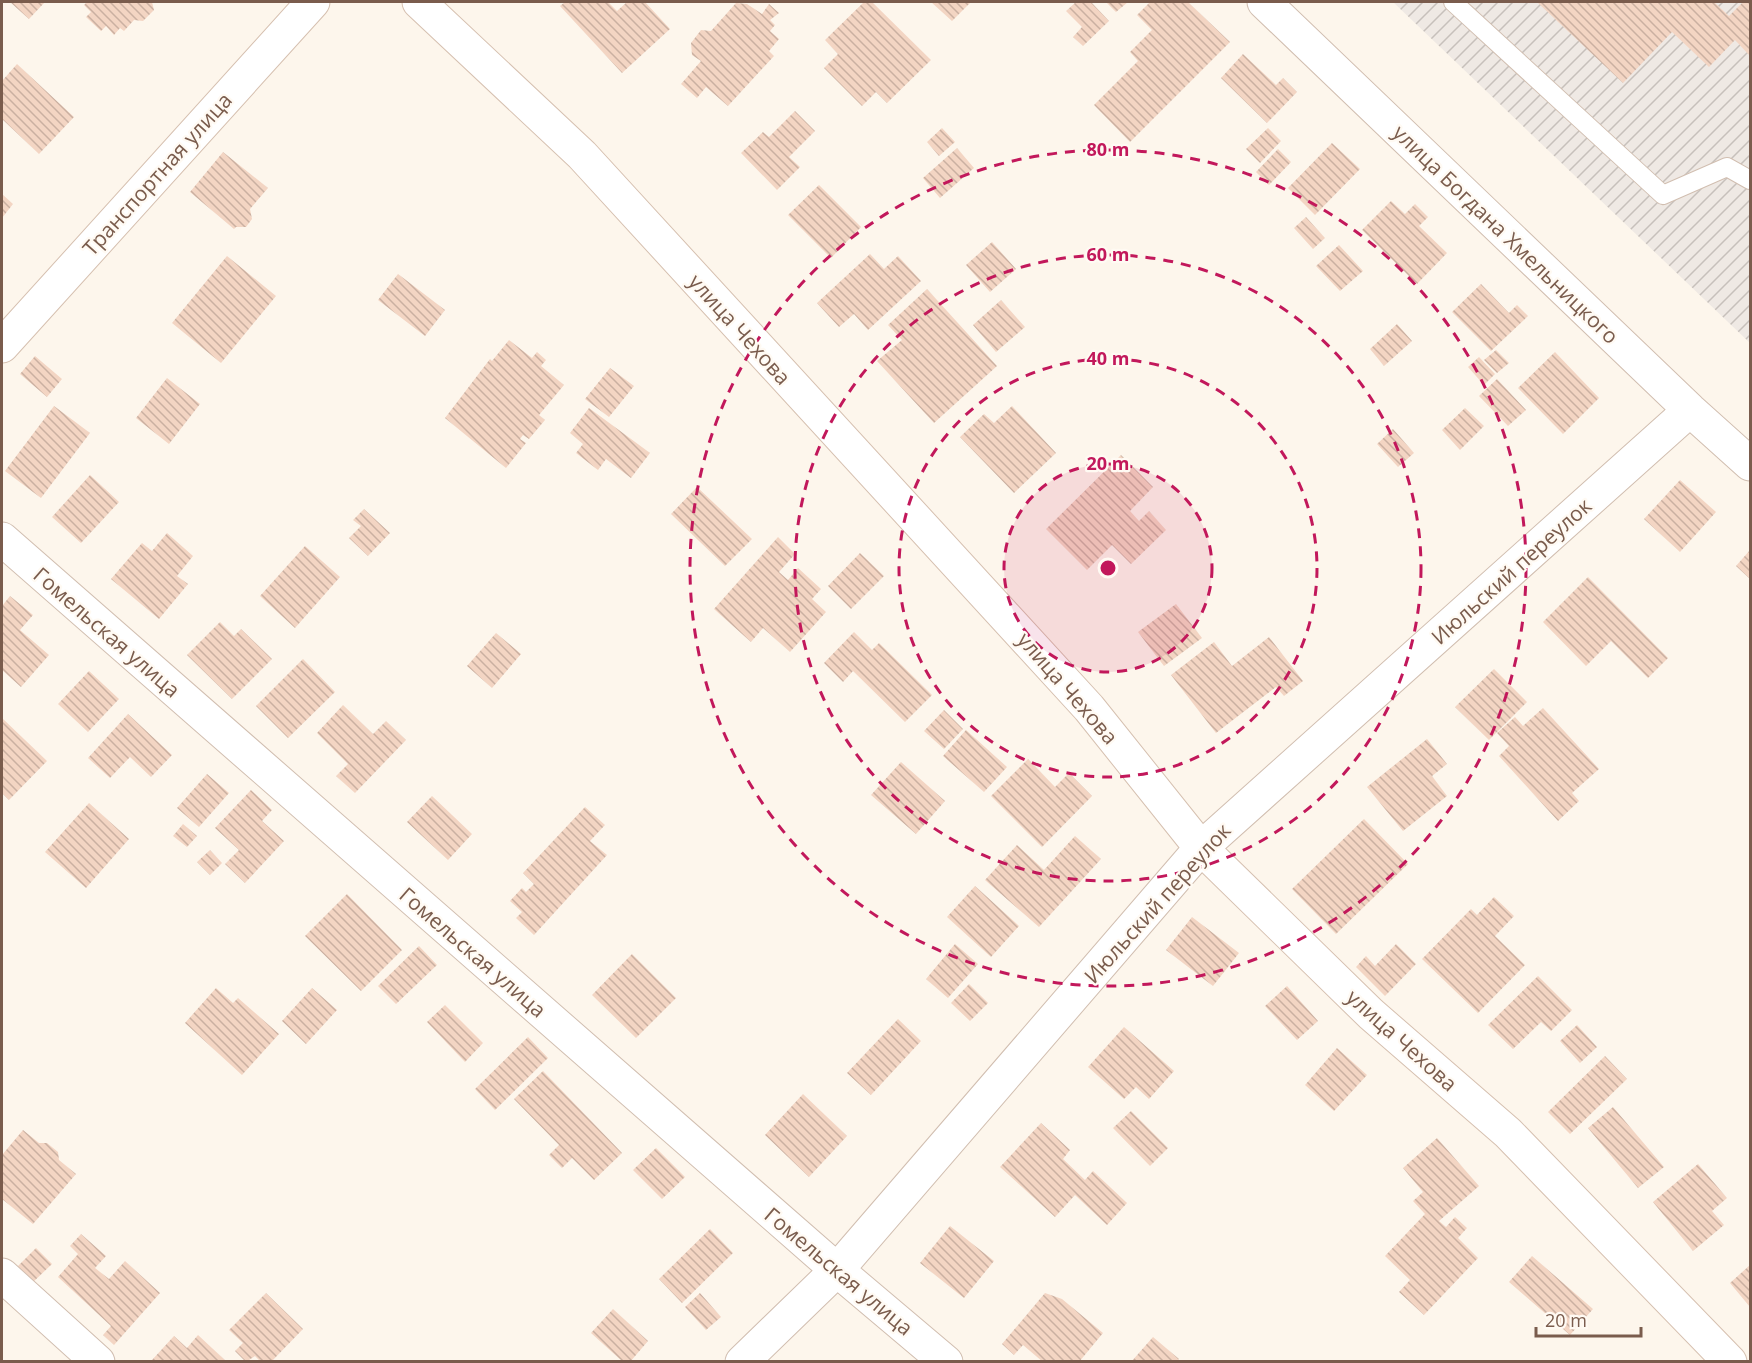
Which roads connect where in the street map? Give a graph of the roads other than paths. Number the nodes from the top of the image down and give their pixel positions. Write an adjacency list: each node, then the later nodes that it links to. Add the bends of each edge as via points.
1 (313, 2): 6 (street, Транспортная улица)
2 (419, 2): 10 (street, улица Чехова, via 582,155 1089,708)
3 (1264, 2): 7 (street, улица Богдана Хмельницкого)
4 (1454, 2): 5 (lane, via 1663,195 1727,167)
5 (1750, 180)
6 (2, 346)
7 (1690, 410): 8 (street, улица Богдана Хмельницкого); 10 (street, Июльский переулок)
8 (1750, 464)
9 (2, 539): 11 (street, Гомельская улица)
10 (1201, 848): 11 (street, Июльский переулок); 16 (street, улица Чехова, via 1371,1014 1508,1132)
11 (837, 1270): 14 (street, Июльский переулок); 15 (street, Гомельская улица)
12 (2, 1275): 13 (street)
13 (98, 1362)
14 (742, 1362)
15 (946, 1362)
16 (1730, 1362)

